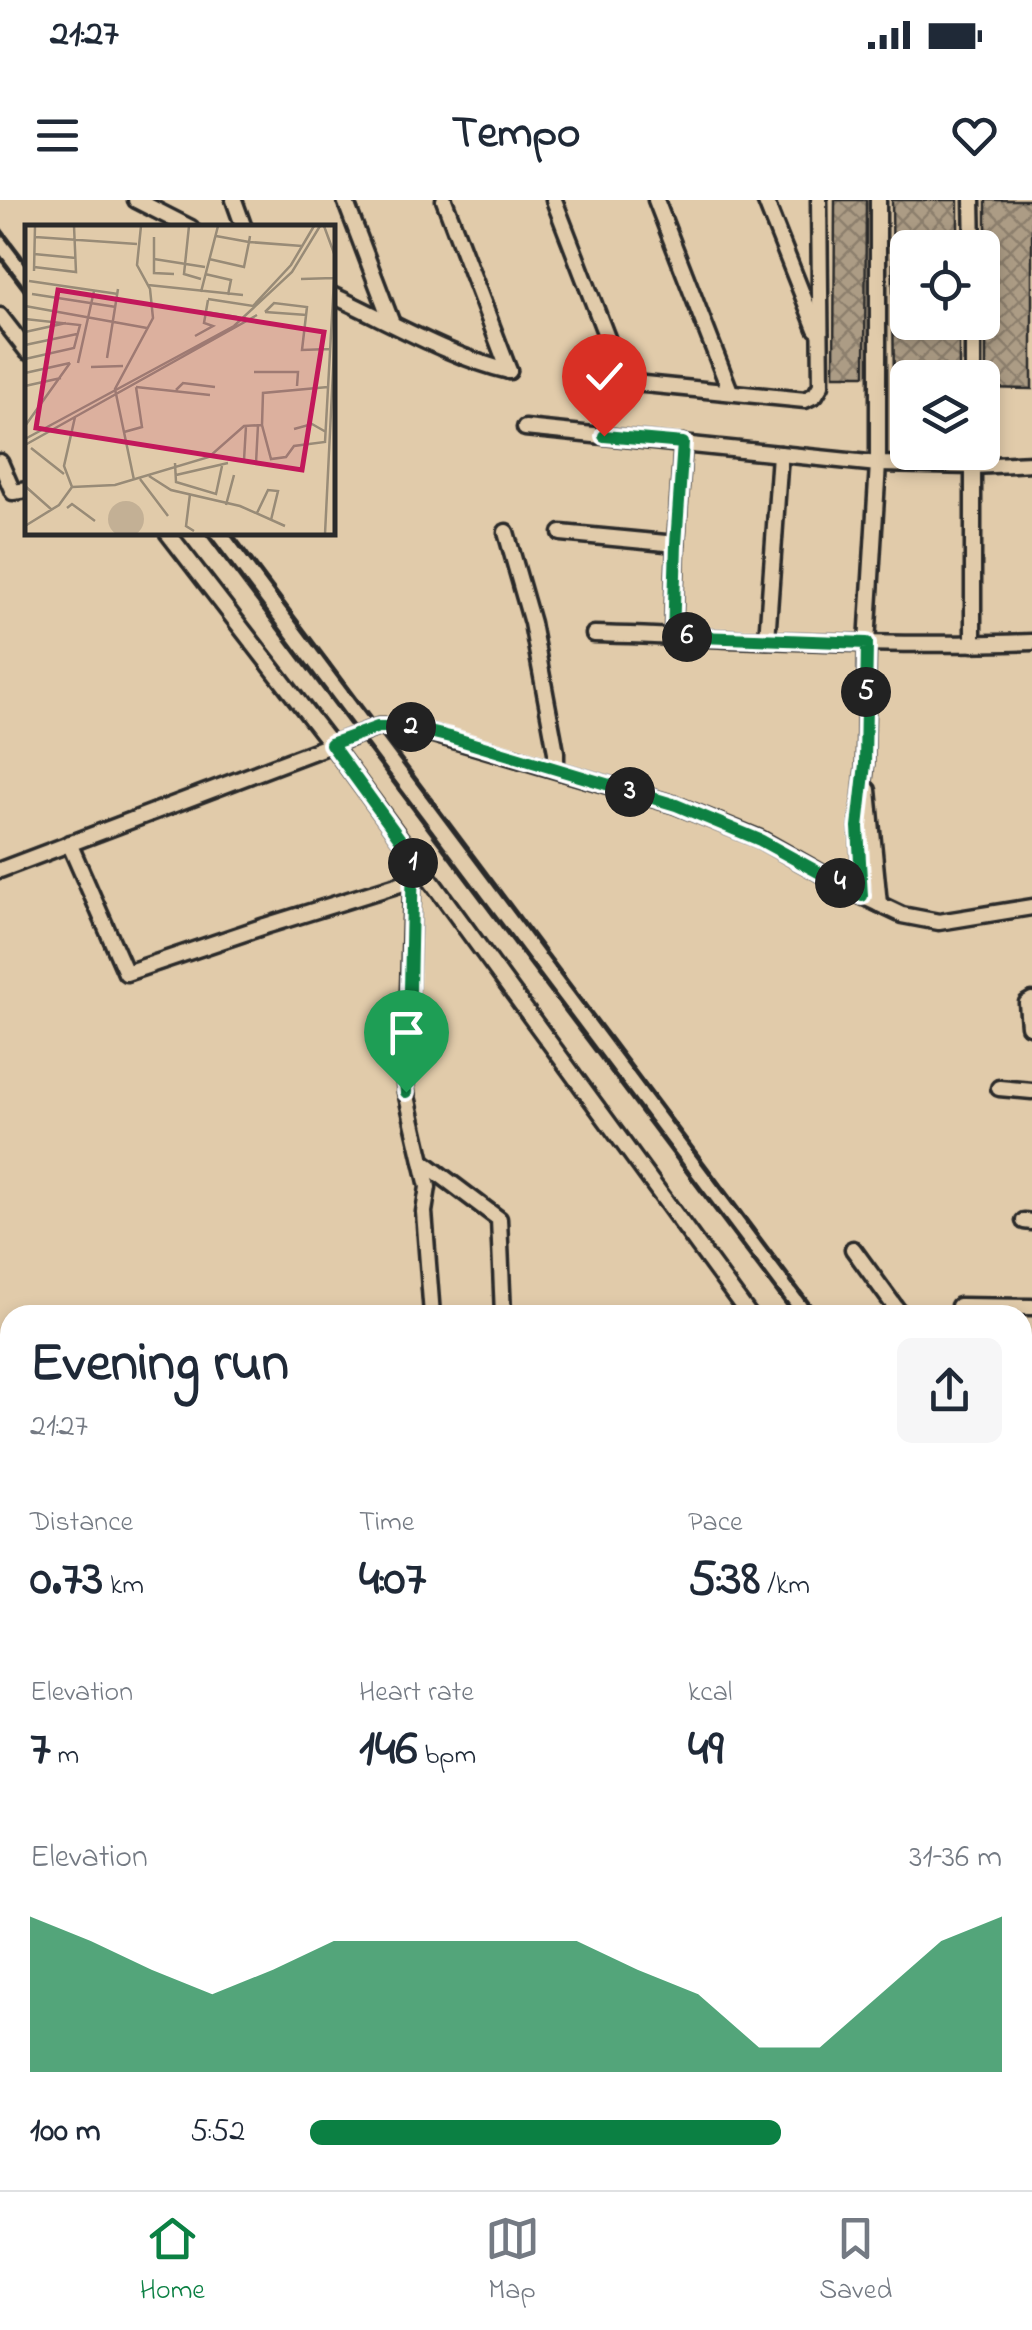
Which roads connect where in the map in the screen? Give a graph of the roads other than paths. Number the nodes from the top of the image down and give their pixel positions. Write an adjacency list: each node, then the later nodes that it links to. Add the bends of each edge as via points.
1 (136, 200): 11 (street)
2 (234, 200): 12 (street)
3 (345, 200): 16 (street)
4 (444, 200): 16 (street, via 509,371)
5 (554, 200): 19 (street, via 624,382)
6 (656, 200): 19 (street)
7 (765, 200): 17 (street)
8 (819, 200): 17 (street)
9 (878, 200): 26 (street)
10 (972, 200): 13 (street)
11 (184, 225)
12 (243, 225)
13 (972, 230)
14 (335, 296): 16 (street)
15 (0, 316): 18 (street)
16 (391, 322)
17 (820, 339): 19 (street, via 821,385 815,395 805,400)
18 (25, 348)
19 (730, 391)
20 (525, 428): 21 (street)
21 (683, 443): 22 (street); 33 (street)
22 (780, 454): 26 (street); 36 (street)
23 (1000, 461): 27 (street)
24 (0, 462): 29 (street, via 14,492)
25 (890, 463): 26 (street)
26 (878, 464): 38 (street)
27 (1032, 464)
28 (973, 470): 39 (street)
29 (25, 490)
30 (506, 532): 42 (street, via 532,623)
31 (561, 533): 33 (street)
32 (170, 535): 40 (street)
33 (676, 544): 35 (street)
34 (594, 634): 35 (street)
35 (673, 636): 36 (street)
36 (766, 640): 38 (street)
37 (1032, 642): 39 (street)
38 (867, 643): 39 (street); 41 (street)
39 (972, 644)
40 (331, 744): 42 (street, via 378,727 409,727); 43 (street); 44 (street)
41 (865, 764): 47 (street, via 858,827); 48 (street)
42 (556, 769): 47 (street, via 676,805 760,840)
43 (69, 843): 45 (street); 46 (street, via 126,973)
44 (413, 857): 46 (street); 58 (street)
45 (0, 870)
46 (412, 880): 54 (street, via 402,1054)
47 (862, 896): 48 (street)
48 (879, 904): 49 (street, via 939,922)
49 (1032, 908)
50 (1032, 1000): 51 (street)
51 (1029, 1026)
52 (1000, 1088): 53 (street)
53 (1032, 1091)
54 (422, 1161): 56 (street); 57 (street, via 499,1218)
55 (853, 1250): 59 (street)
56 (431, 1305)
57 (503, 1305)
58 (742, 1305)
59 (894, 1305)

